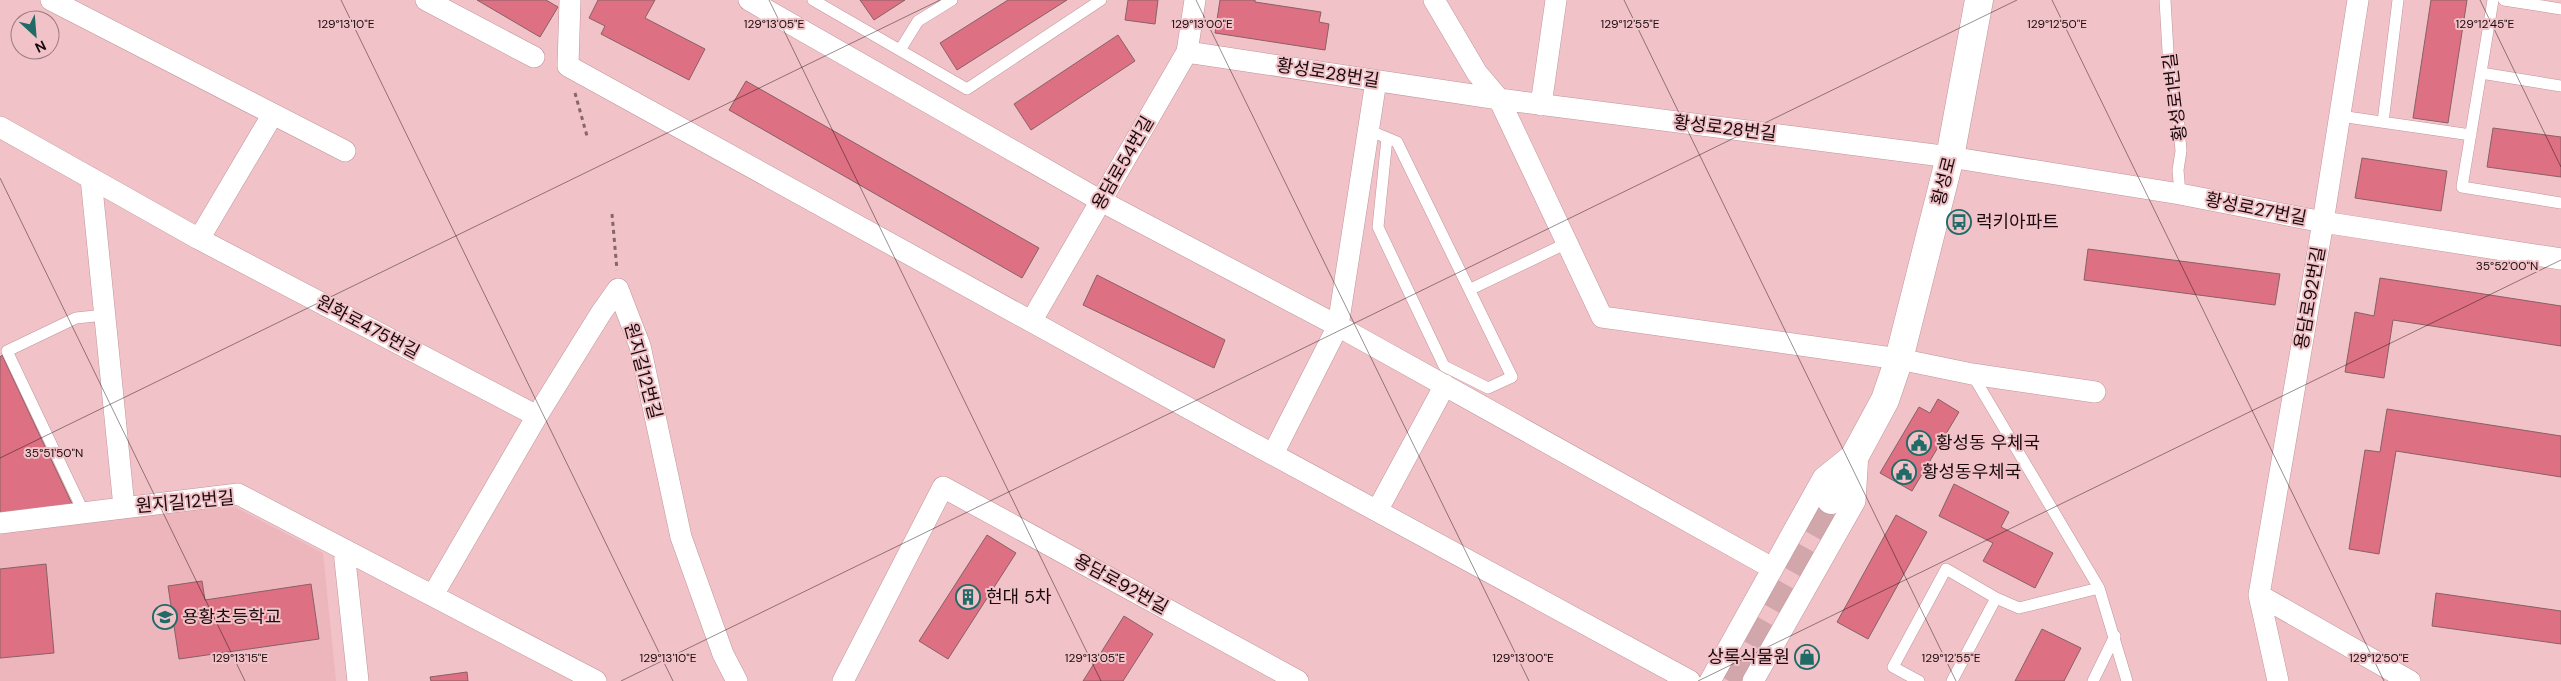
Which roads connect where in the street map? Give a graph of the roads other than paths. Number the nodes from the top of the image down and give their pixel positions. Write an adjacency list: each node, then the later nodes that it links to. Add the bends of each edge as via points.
1 (51, 0): 26 (street)
2 (426, 0): 20 (street)
3 (570, 0): 44 (street, via 568,66)
4 (749, 0): 36 (street)
5 (813, 0): 18 (lane)
6 (952, 0): 18 (lane, via 918,21)
7 (1101, 0): 18 (lane, via 967,89)
8 (1195, 0): 19 (street, 용담로54번길)
9 (1434, 0): 24 (street, via 1477,73)
10 (1556, 0): 25 (street)
11 (1980, 0): 33 (street, 황성로)
12 (2164, 0): 35 (lane, 황성로1번길, via 2169,69 2178,114)
13 (2358, 0): 27 (street, 용담로92번길)
14 (2398, 0): 28 (lane)
15 (2493, 0): 21 (lane)
16 (2504, 0): 17 (lane)
17 (2561, 9)
18 (900, 50)
19 (1187, 52): 22 (street, 황성로28번길); 36 (street, 용담로54번길)
20 (534, 57)
21 (2481, 73): 23 (lane); 31 (lane)
22 (1376, 81): 24 (street, 황성로28번길); 30 (street)
23 (2561, 86)
24 (1499, 100): 25 (street, 황성로28번길); 40 (street)
25 (1541, 105): 33 (street, 황성로28번길)
26 (273, 114): 32 (street); 39 (street)
27 (2340, 116): 28 (lane); 38 (street, 용담로92번길)
28 (2383, 122): 31 (lane)
29 (0, 128): 34 (street, 원화로475번길)
30 (1378, 134): 42 (lane, via 1397,142); 42 (lane, via 1378,227 1444,366 1488,388 1512,377); 45 (street)
31 (2471, 135): 37 (lane, via 2462,187)
32 (345, 151)
33 (1950, 157): 35 (street, 황성로27번길); 46 (street, 황성로)
34 (91, 178): 39 (street, 원화로475번길); 43 (street, 원지길12번길)
35 (2180, 194): 38 (street, 황성로27번길)
36 (1100, 201): 44 (street, 용담로54번길); 45 (street)
37 (2561, 203)
38 (2323, 222): 41 (street, 황성로27번길); 62 (street, 용담로92번길)
39 (200, 239): 50 (street, 원화로475번길)
40 (1567, 243): 42 (lane); 46 (street, via 1602,317)
41 (2561, 259)
42 (1471, 289)
43 (105, 315): 54 (street, 원지길12번길); 56 (lane, via 76,318 7,351)
44 (1032, 320): 52 (street)
45 (1338, 326): 48 (street); 52 (street)
46 (1898, 359): 47 (street); 51 (street, 황성로, via 1885,400)
47 (1972, 374): 49 (street); 60 (lane)
48 (1445, 385): 55 (street); 59 (street)
49 (2095, 392)
50 (537, 416): 61 (street, 원지길12번길); 67 (street, 원지길12번길, via 618,288 640,346 681,537 723,654)
51 (1858, 451): 53 (street, 황성로); 59 (street, via 1822,478); 72 (street, via 1855,501)
52 (1272, 454): 55 (street)
53 (1831, 500)
54 (124, 507): 56 (street, 원지길12번길); 58 (street, 원지길12번길, via 238,494)
55 (1377, 511): 70 (street)
56 (84, 513): 57 (street, 원지길12번길)
57 (0, 523)
58 (344, 551): 61 (street, 원지길12번길); 65 (street)
59 (1772, 568): 71 (street)
60 (2099, 588): 63 (lane, via 2019,608); 64 (lane)
61 (433, 594): 66 (street, 원지길12번길)
62 (2259, 596): 77 (street, 용담로92번길); 78 (street)
63 (1996, 598): 73 (lane, via 1946,569 1893,667); 74 (lane)
64 (2115, 636): 75 (lane); 76 (lane)
65 (358, 681)
66 (596, 681)
67 (736, 681)
68 (843, 681): 69 (street, 용담로92번길, via 943,487)
69 (1298, 681)
70 (1690, 681)
71 (1710, 681)
72 (1753, 681)
73 (1919, 681)
74 (1952, 681)
75 (2094, 681)
76 (2127, 681)
77 (2278, 681)
78 (2410, 681)

